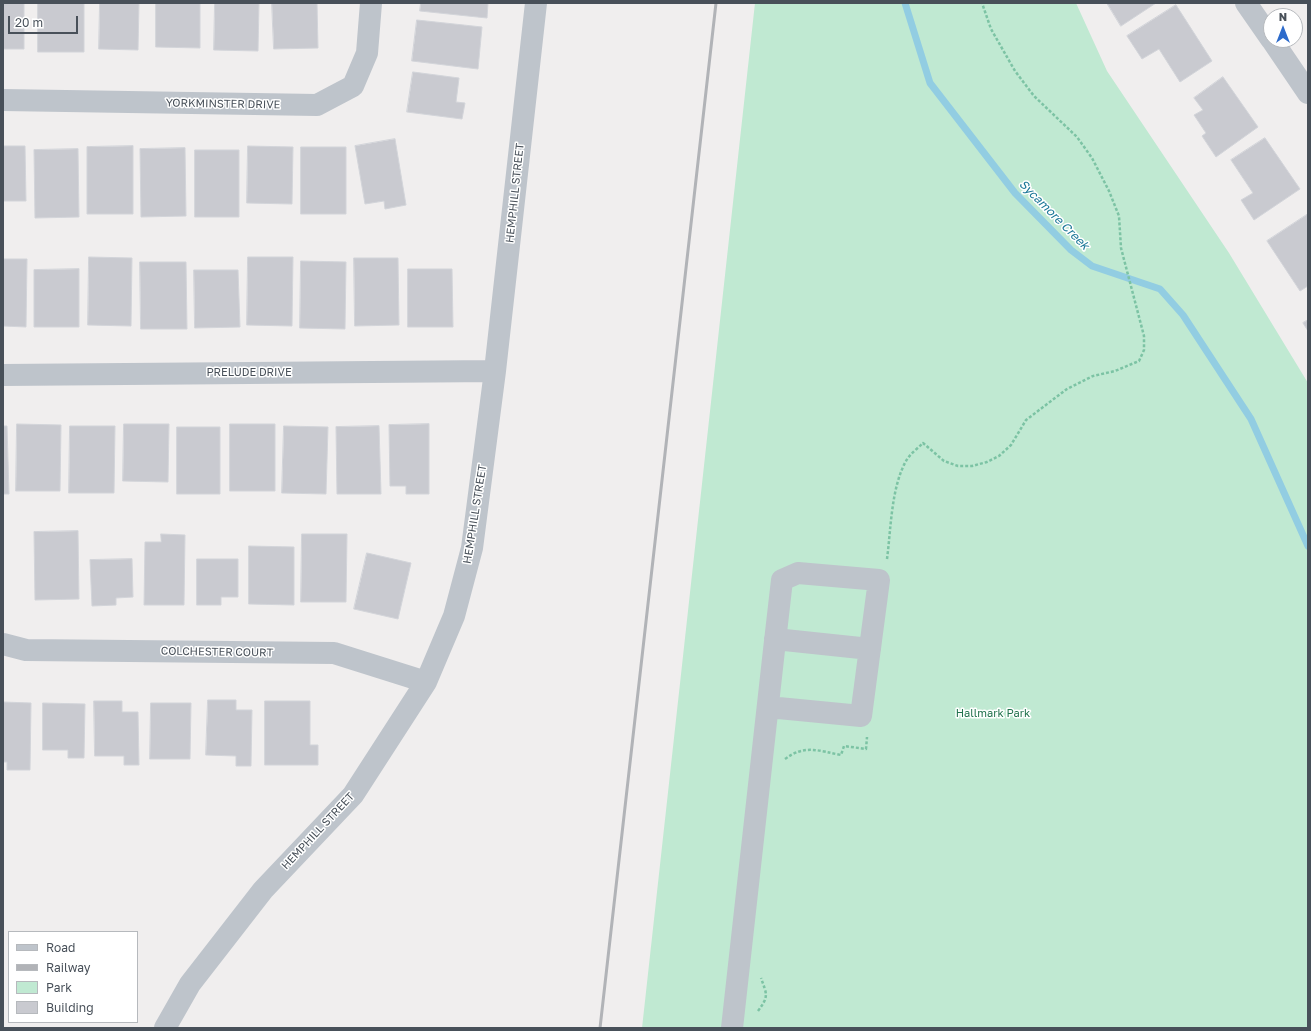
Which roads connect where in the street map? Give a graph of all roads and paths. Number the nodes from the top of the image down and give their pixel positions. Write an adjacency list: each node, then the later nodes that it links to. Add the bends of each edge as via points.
1 (371, 3): 8 (street, YORKMINSTER DRIVE, via 367,53 353,86 318,105)
2 (536, 3): 9 (street, HEMPHILL STREET)
3 (982, 3): 11 (path, via 991,29 1015,71 1034,96 1077,137 1092,158 1109,191 1119,216 1121,248 1144,336 1144,350 1139,361 1115,371 1093,376 1067,389 1026,420 1011,444 999,456 987,462 958,466 944,461 924,443 919,447 907,460 900,476 894,498)
4 (1246, 3): 5 (street)
5 (1263, 28)
6 (1277, 48): 7 (street)
7 (1308, 93)
8 (3, 100)
9 (495, 371): 10 (street, PRELUDE DRIVE); 15 (street, HEMPHILL STREET, via 472,548 454,616)
10 (3, 375)
11 (886, 565)
12 (775, 639): 14 (street); 14 (street, via 782,580 798,573 879,580); 16 (street)
13 (3, 644): 15 (street, COLCHESTER COURT, via 26,650 334,653)
14 (870, 649): 16 (street, via 862,716)
15 (426, 682): 21 (street, HEMPHILL STREET, via 353,795 263,890 190,984)
16 (768, 707): 22 (street)
17 (868, 734): 18 (path, via 866,749 844,746 842,755 806,749 793,753)
18 (780, 762)
19 (761, 974): 20 (path, via 766,991 765,1002)
20 (756, 1013)
21 (165, 1028)
22 (732, 1028)

